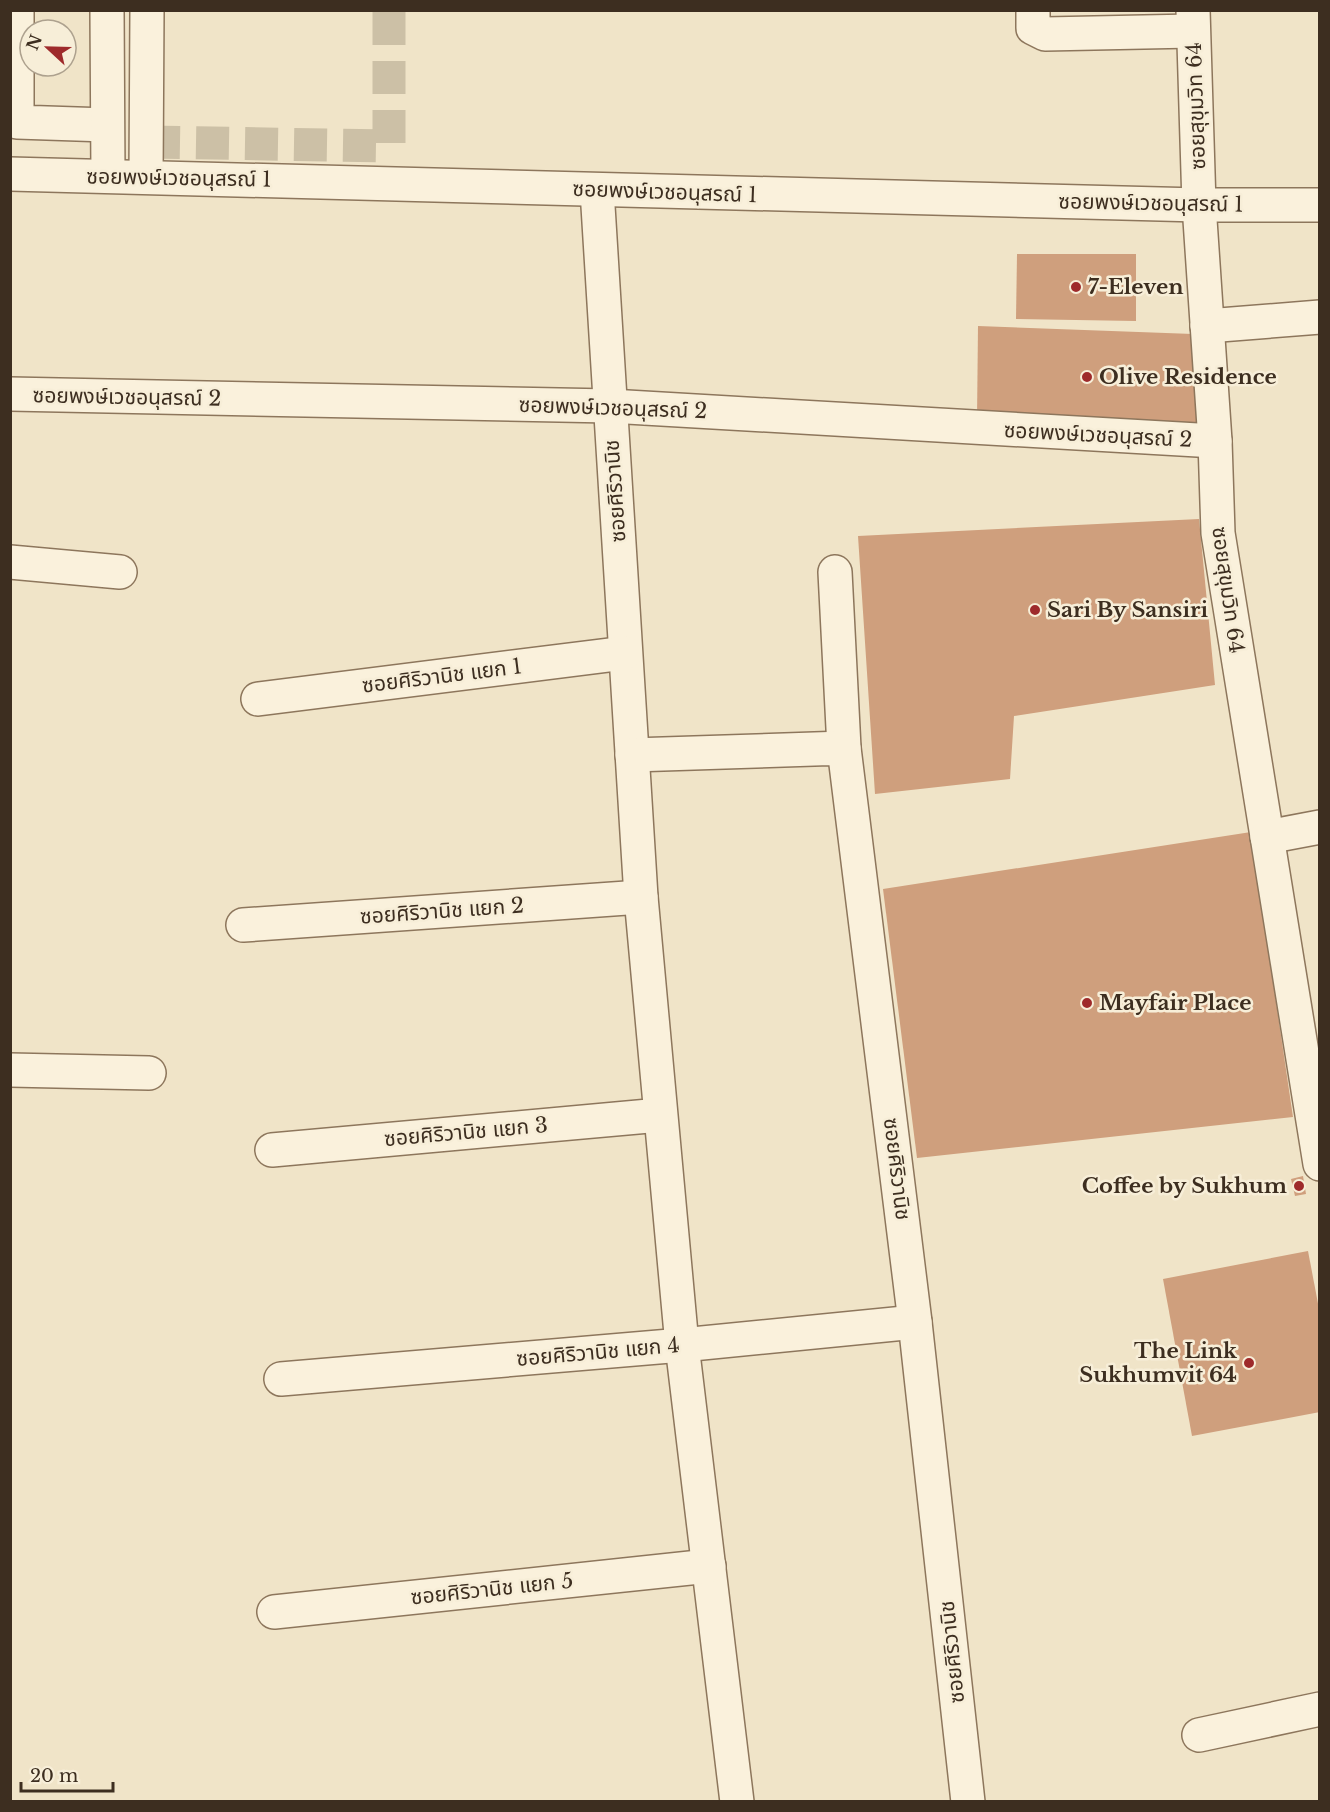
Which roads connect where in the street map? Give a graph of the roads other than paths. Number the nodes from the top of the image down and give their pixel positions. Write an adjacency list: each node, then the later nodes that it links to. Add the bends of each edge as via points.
1 (17, 10): 6 (street, via 17,123)
2 (107, 10): 6 (street)
3 (147, 10): 9 (street)
4 (1033, 10): 5 (street, via 1033,27 1045,34)
5 (1193, 21): 11 (street, ซอยสุขุมวิท 64)
6 (107, 125): 8 (street)
7 (10, 174): 8 (street, ซอยพงษ์เวชอนุสรณ์ 1)
8 (108, 176): 9 (street, ซอยพงษ์เวชอนุสรณ์ 1)
9 (146, 176): 10 (street, ซอยพงษ์เวชอนุสรณ์ 1)
10 (597, 190): 11 (street, ซอยพงษ์เวชอนุสรณ์ 1); 16 (street, ซอยศิริวานิช)
11 (1198, 205): 12 (street, ซอยพงษ์เวชอนุสรณ์ 1); 14 (street, ซอยสุขุมวิท 64)
12 (1320, 205)
13 (1320, 317): 14 (street)
14 (1207, 326): 17 (street, ซอยสุขุมวิท 64)
15 (10, 394): 16 (street, ซอยพงษ์เวชอนุสรณ์ 2)
16 (610, 406): 17 (street, ซอยพงษ์เวชอนุสรณ์ 2); 21 (street, ซอยศิริวานิช)
17 (1215, 441): 26 (street, ซอยสุขุมวิท 64, via 1218,533)
18 (10, 562): 19 (street)
19 (120, 572)
20 (835, 572): 23 (street, ซอยศิริวานิช)
21 (625, 653): 22 (street, ซอยศิริวานิช แยก 1); 24 (street, ซอยศิริวานิช)
22 (258, 699)
23 (844, 748): 24 (street); 34 (street, ซอยศิริวานิช)
24 (632, 755): 27 (street, ซอยศิริวานิช)
25 (1320, 827): 26 (street)
26 (1267, 837): 33 (street, ซอยสุขุมวิท 64)
27 (641, 897): 28 (street, ซอยศิริวานิช แยก 2); 31 (street, ซอยศิริวานิช)
28 (243, 925)
29 (10, 1070): 30 (street)
30 (149, 1073)
31 (660, 1115): 32 (street, ซอยศิริวานิช แยก 3); 35 (street, ซอยศิริวานิช)
32 (272, 1150)
33 (1320, 1164)
34 (915, 1322): 35 (street, ซอยศิริวานิช แยก 4); 42 (street, ซอยศิริวานิช)
35 (682, 1345): 36 (street, ซอยศิริวานิช แยก 4); 37 (street, ซอยศิริวานิช)
36 (281, 1379)
37 (709, 1566): 38 (street, ซอยศิริวานิช แยก 5); 41 (street, ซอยศิริวานิช)
38 (274, 1612)
39 (1320, 1708): 40 (street)
40 (1198, 1735)
41 (737, 1802)
42 (968, 1802)

